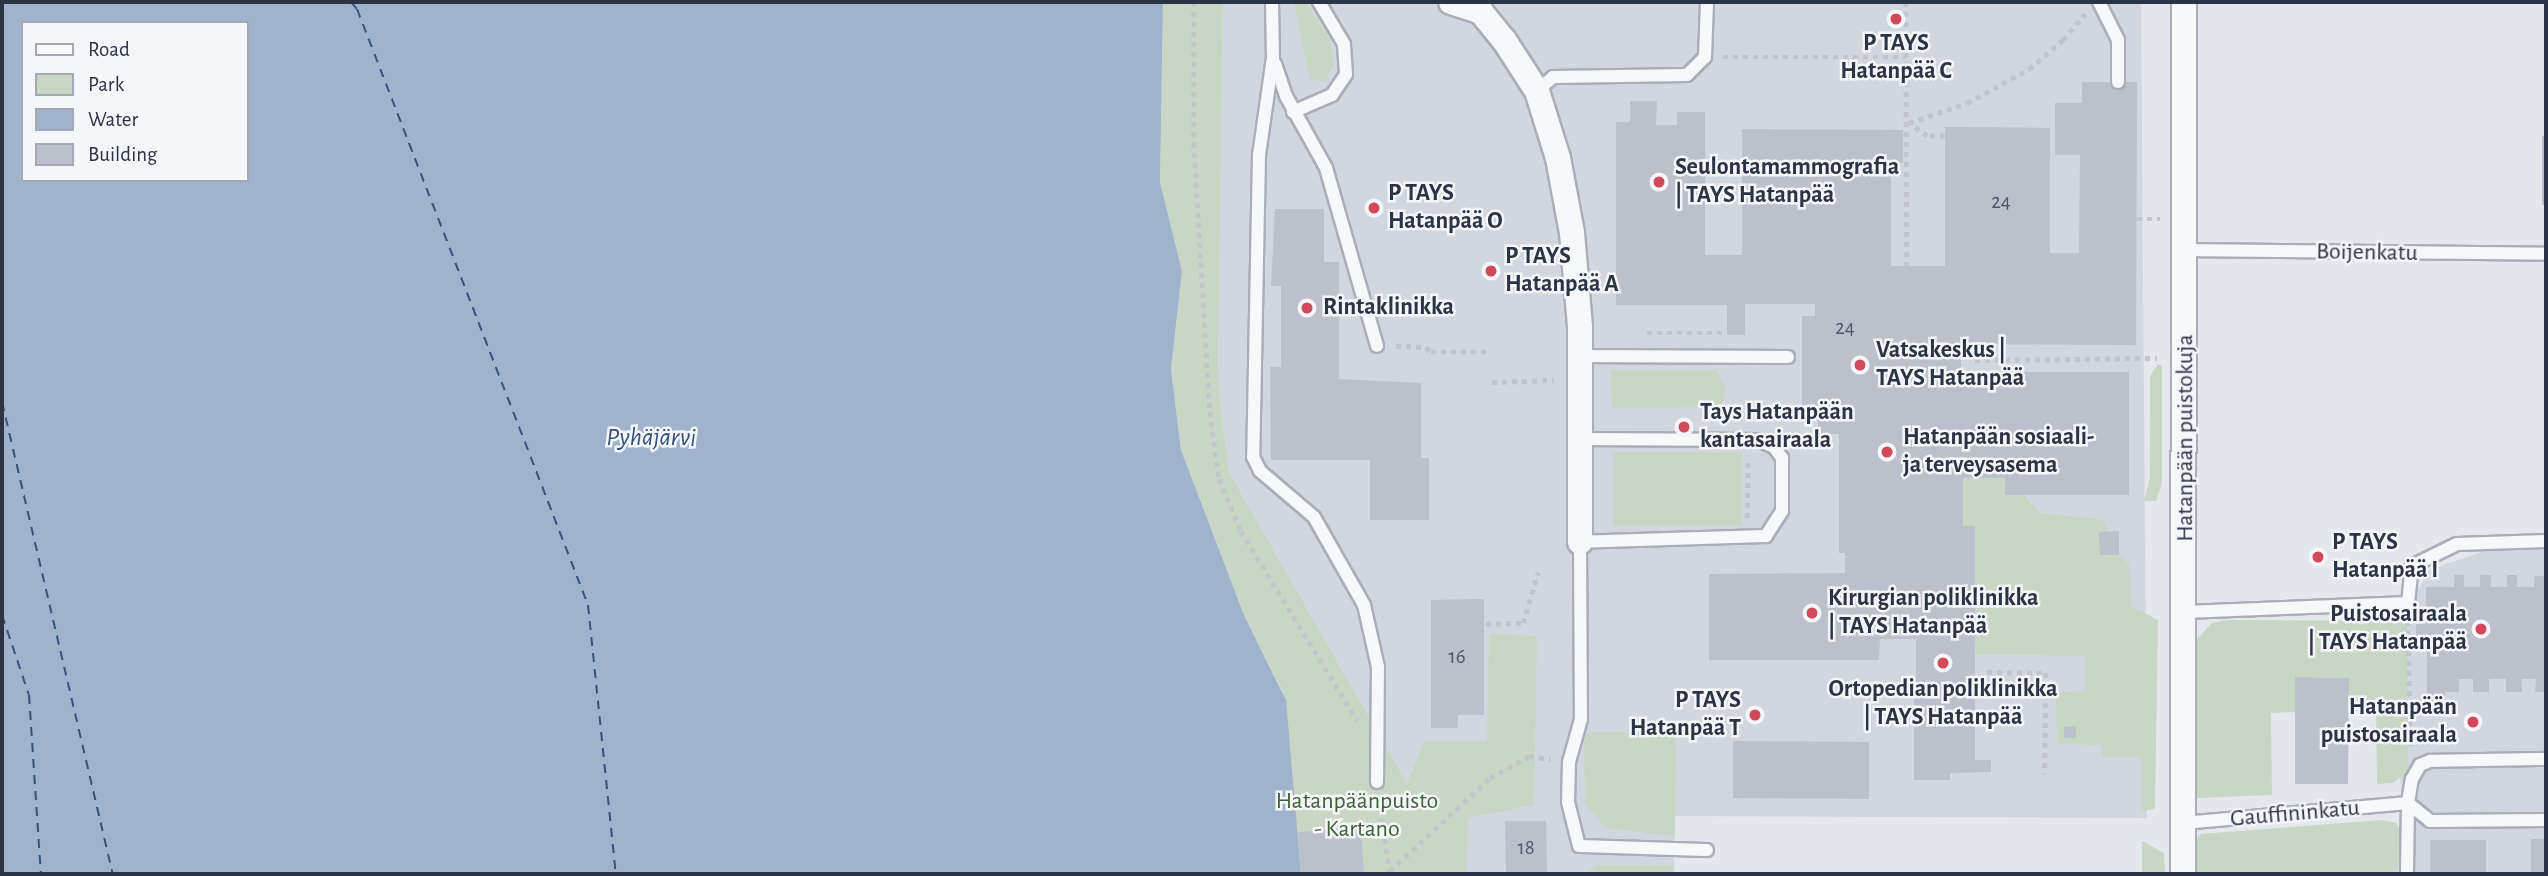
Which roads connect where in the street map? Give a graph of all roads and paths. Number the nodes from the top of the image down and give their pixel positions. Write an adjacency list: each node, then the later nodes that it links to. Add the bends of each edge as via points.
1 (1272, 2): 9 (lane)
2 (1319, 2): 12 (lane, via 1344,44 1346,74 1332,95)
3 (1707, 2): 11 (lane, via 1705,57 1688,75 1553,76)
4 (1906, 2): 13 (path)
5 (2099, 2): 10 (lane, via 2119,45)
6 (2184, 2): 17 (street, Hatanpään puistokuja)
7 (1465, 3): 11 (street, via 1499,33)
8 (2087, 11): 13 (path, via 2063,40 2029,69 1976,99)
9 (1273, 57): 12 (lane); 47 (lane, via 1259,155 1253,457 1260,471 1314,517 1364,605 1378,667)
10 (2118, 82)
11 (1537, 92): 27 (street, via 1558,159 1572,233)
12 (1293, 112): 22 (lane, via 1326,168)
13 (1909, 124): 14 (path, via 1927,136); 19 (path)
14 (1945, 135)
15 (2137, 219): 16 (path)
16 (2165, 220)
17 (2187, 250): 18 (lane, Boijenkatu); 40 (street, Hatanpään puistokuja)
18 (2546, 254)
19 (1907, 266)
20 (1723, 333): 21 (path)
21 (1642, 334)
22 (1377, 346): 23 (path)
23 (1491, 352)
24 (1788, 357): 27 (lane)
25 (2165, 358): 26 (path)
26 (1975, 360)
27 (1581, 368): 28 (path); 31 (street)
28 (1492, 382)
29 (1807, 419): 30 (path)
30 (1818, 419)
31 (1581, 439): 37 (street); 37 (lane, via 1766,442 1782,458 1784,502 1770,532 1760,538)
32 (1748, 452): 33 (path)
33 (1748, 490): 34 (path); 35 (path)
34 (1758, 490)
35 (1747, 524)
36 (2546, 541): 39 (lane, via 2457,544 2412,566)
37 (1580, 542): 44 (lane, via 1581,719)
38 (1538, 572): 41 (path, via 1523,623)
39 (2408, 603): 40 (lane); 46 (path)
40 (2185, 612): 50 (street, Hatanpään puistokuja)
41 (1486, 624)
42 (1987, 672): 45 (path, via 2046,673)
43 (2546, 759): 46 (lane, via 2430,761 2420,765)
44 (1569, 762): 51 (lane, via 1568,802 1579,846); 52 (path, via 1529,756 1490,778)
45 (2045, 774)
46 (2412, 779): 48 (lane)
47 (1377, 782)
48 (2408, 803): 49 (lane, via 2430,821); 50 (lane, Gauffininkatu); 54 (lane)
49 (2546, 820)
50 (2183, 823): 53 (street, Hatanpään puistokuja)
51 (1707, 850)
52 (1390, 871)
53 (2183, 874)
54 (2407, 874)

